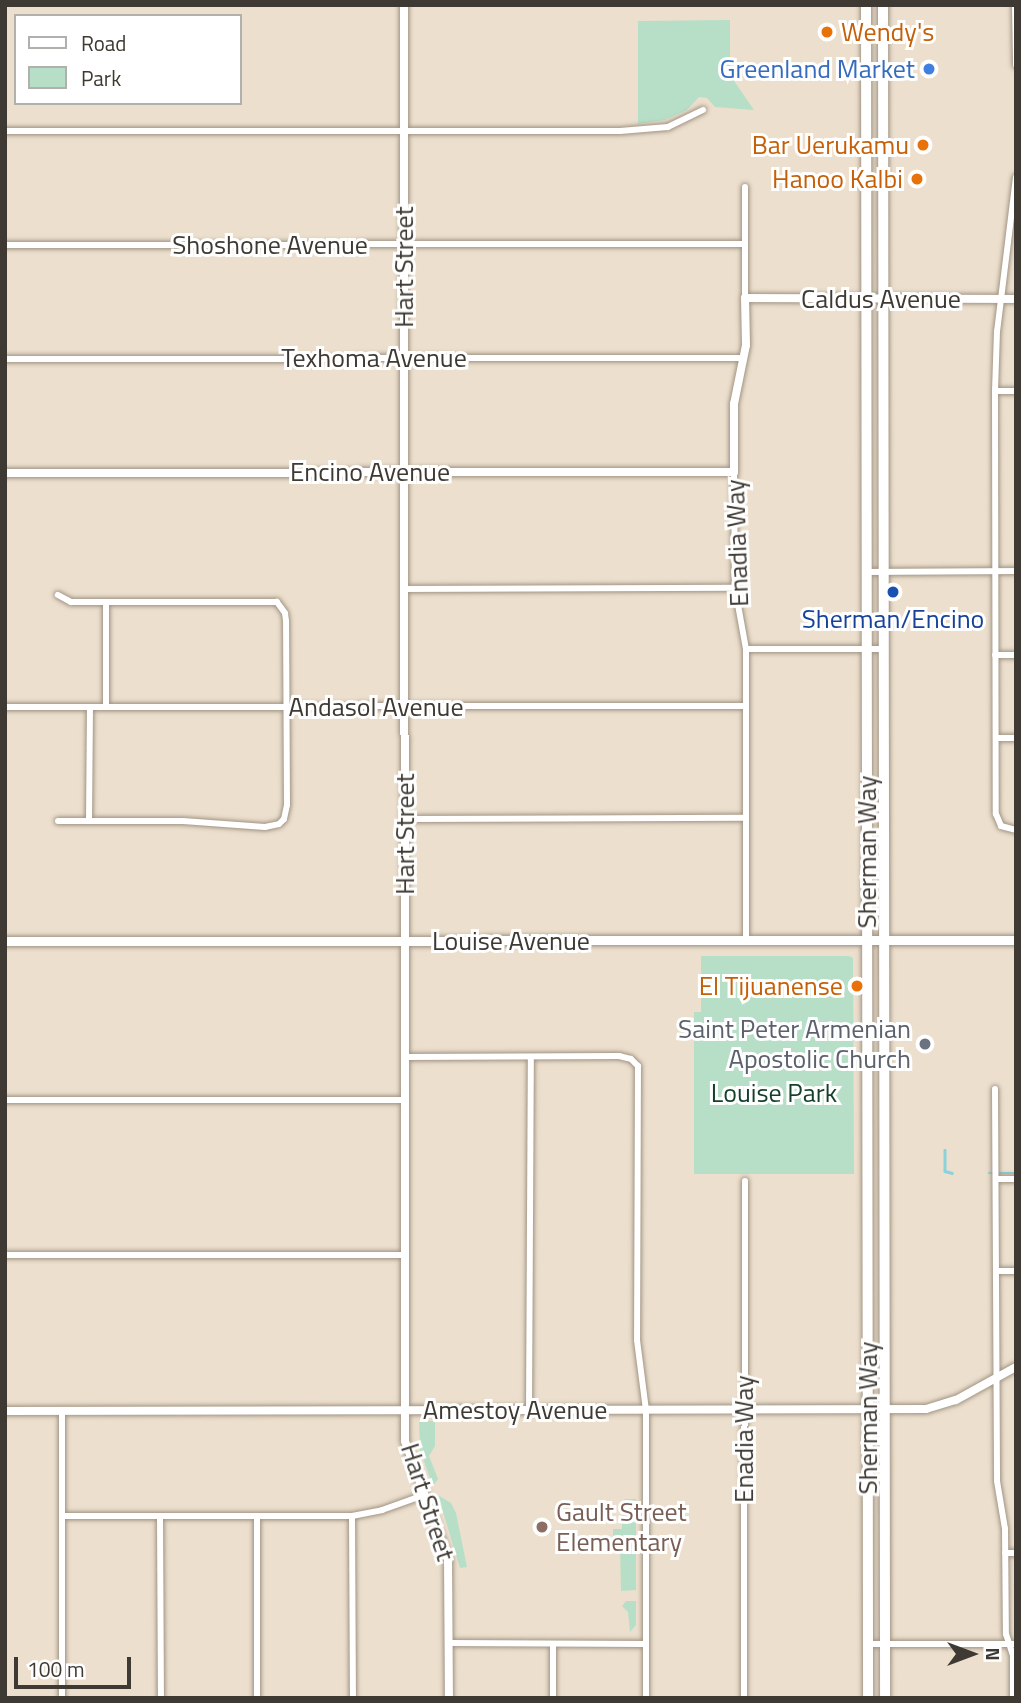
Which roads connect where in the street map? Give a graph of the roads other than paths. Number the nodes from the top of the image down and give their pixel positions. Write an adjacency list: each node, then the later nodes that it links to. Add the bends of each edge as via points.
1 (404, 5): 8 (street, Hart Street)
2 (866, 5): 16 (main road, Sherman Way)
3 (883, 5): 17 (main road, Sherman Way)
4 (1015, 5): 5 (street)
5 (1016, 65)
6 (704, 110): 8 (street, via 667,127 644,130)
7 (5, 131): 8 (street)
8 (403, 131): 14 (street, Hart Street)
9 (1016, 177): 11 (street)
10 (745, 187): 12 (street, Enadia Way)
11 (1014, 208): 18 (street)
12 (745, 244): 14 (street, Shoshone Avenue); 15 (street, Enadia Way)
13 (5, 245): 14 (street, Shoshone Avenue)
14 (404, 246): 22 (street, Hart Street)
15 (745, 298): 16 (street, Caldus Avenue); 20 (street, Enadia Way)
16 (866, 299): 17 (street, Caldus Avenue); 30 (main road, Sherman Way)
17 (883, 299): 18 (street, Caldus Avenue); 31 (main road, Sherman Way)
18 (1001, 299): 19 (street, Caldus Avenue); 23 (street)
19 (1016, 299)
20 (743, 358): 22 (street, Texhoma Avenue); 26 (street, Enadia Way, via 734,404)
21 (5, 359): 22 (street, Texhoma Avenue)
22 (404, 359): 25 (street, Hart Street)
23 (995, 391): 24 (street); 28 (street)
24 (1016, 391)
25 (405, 471): 26 (street, Encino Avenue); 27 (street, Encino Avenue); 33 (street, Hart Street)
26 (734, 472): 32 (street, Enadia Way)
27 (5, 473)
28 (995, 571): 29 (street); 31 (street); 39 (street)
29 (1016, 571)
30 (867, 572): 31 (street); 37 (main road, Sherman Way)
31 (884, 572): 38 (main road, Sherman Way)
32 (735, 588): 33 (street); 36 (street, Enadia Way)
33 (405, 589): 44 (street, Hart Street)
34 (58, 595): 35 (street, via 71,602)
35 (106, 602): 43 (street, via 269,600 282,607); 46 (street)
36 (746, 649): 37 (street); 41 (street, Enadia Way)
37 (867, 649): 38 (street); 54 (main road, Sherman Way)
38 (884, 649): 55 (main road, Sherman Way)
39 (995, 655): 40 (street); 47 (street)
40 (1016, 655)
41 (746, 706): 44 (street, Andasol Avenue); 49 (street, Enadia Way)
42 (5, 707): 45 (street, Andasol Avenue)
43 (286, 707): 44 (street, Andasol Avenue); 46 (street, Andasol Avenue); 52 (street, via 288,805 279,824)
44 (405, 707): 50 (street, Hart Street)
45 (90, 708): 46 (street, Andasol Avenue); 52 (street)
46 (106, 708)
47 (996, 738): 48 (street); 53 (street, via 996,814 1001,826)
48 (1016, 738)
49 (746, 818): 50 (street); 58 (street, Enadia Way)
50 (405, 819): 57 (street, Hart Street)
51 (58, 821): 52 (street)
52 (89, 821)
53 (1016, 830)
54 (867, 940): 55 (main road, Louise Avenue); 58 (main road, Louise Avenue); 75 (main road, Sherman Way)
55 (885, 940): 56 (main road, Louise Avenue); 76 (main road, Sherman Way)
56 (1016, 940)
57 (405, 941): 58 (main road, Louise Avenue); 59 (main road, Louise Avenue); 60 (street, Hart Street)
58 (746, 941)
59 (5, 942)
60 (405, 1057): 61 (street); 64 (street, Hart Street)
61 (531, 1058): 78 (street); 79 (street, via 619,1056 635,1062 639,1081 637,1340)
62 (995, 1089): 65 (street)
63 (5, 1100): 64 (street)
64 (404, 1100): 69 (street, Hart Street)
65 (996, 1179): 66 (street); 70 (street)
66 (1016, 1179)
67 (745, 1181): 74 (street, Enadia Way)
68 (5, 1255): 69 (street)
69 (405, 1255): 77 (street, Hart Street)
70 (996, 1271): 71 (street); 73 (street)
71 (1016, 1271)
72 (1016, 1367): 73 (street, Amestoy Avenue)
73 (995, 1378): 76 (street, Amestoy Avenue, via 935,1408); 87 (street, via 997,1481)
74 (743, 1409): 75 (street, Amestoy Avenue); 79 (street, Amestoy Avenue); 102 (street, Enadia Way)
75 (868, 1409): 76 (street, Amestoy Avenue); 92 (main road, Sherman Way)
76 (885, 1409): 93 (main road, Sherman Way)
77 (406, 1410): 78 (street, Amestoy Avenue); 81 (street, Amestoy Avenue); 82 (street, Hart Street, via 406,1447)
78 (529, 1410): 79 (street, Amestoy Avenue)
79 (646, 1410): 91 (street)
80 (5, 1411): 81 (street, Amestoy Avenue)
81 (62, 1411): 83 (street)
82 (424, 1495): 86 (street); 89 (street, Hart Street, via 448,1560)
83 (62, 1516): 84 (street); 95 (street)
84 (160, 1516): 85 (street); 96 (street)
85 (257, 1516): 86 (street); 97 (street)
86 (352, 1516): 98 (street)
87 (1005, 1553): 88 (street); 94 (street, via 1006,1634)
88 (1016, 1553)
89 (449, 1643): 90 (street); 99 (street, Hart Street)
90 (553, 1644): 91 (street); 100 (street)
91 (646, 1644): 101 (street)
92 (868, 1644): 93 (street); 103 (main road, Sherman Way)
93 (885, 1644): 94 (street); 104 (main road, Sherman Way)
94 (1012, 1644): 105 (street)
95 (62, 1698)
96 (160, 1698)
97 (257, 1698)
98 (353, 1698)
99 (449, 1698)
100 (553, 1698)
101 (646, 1698)
102 (744, 1698)
103 (868, 1698)
104 (885, 1698)
105 (1013, 1698)

